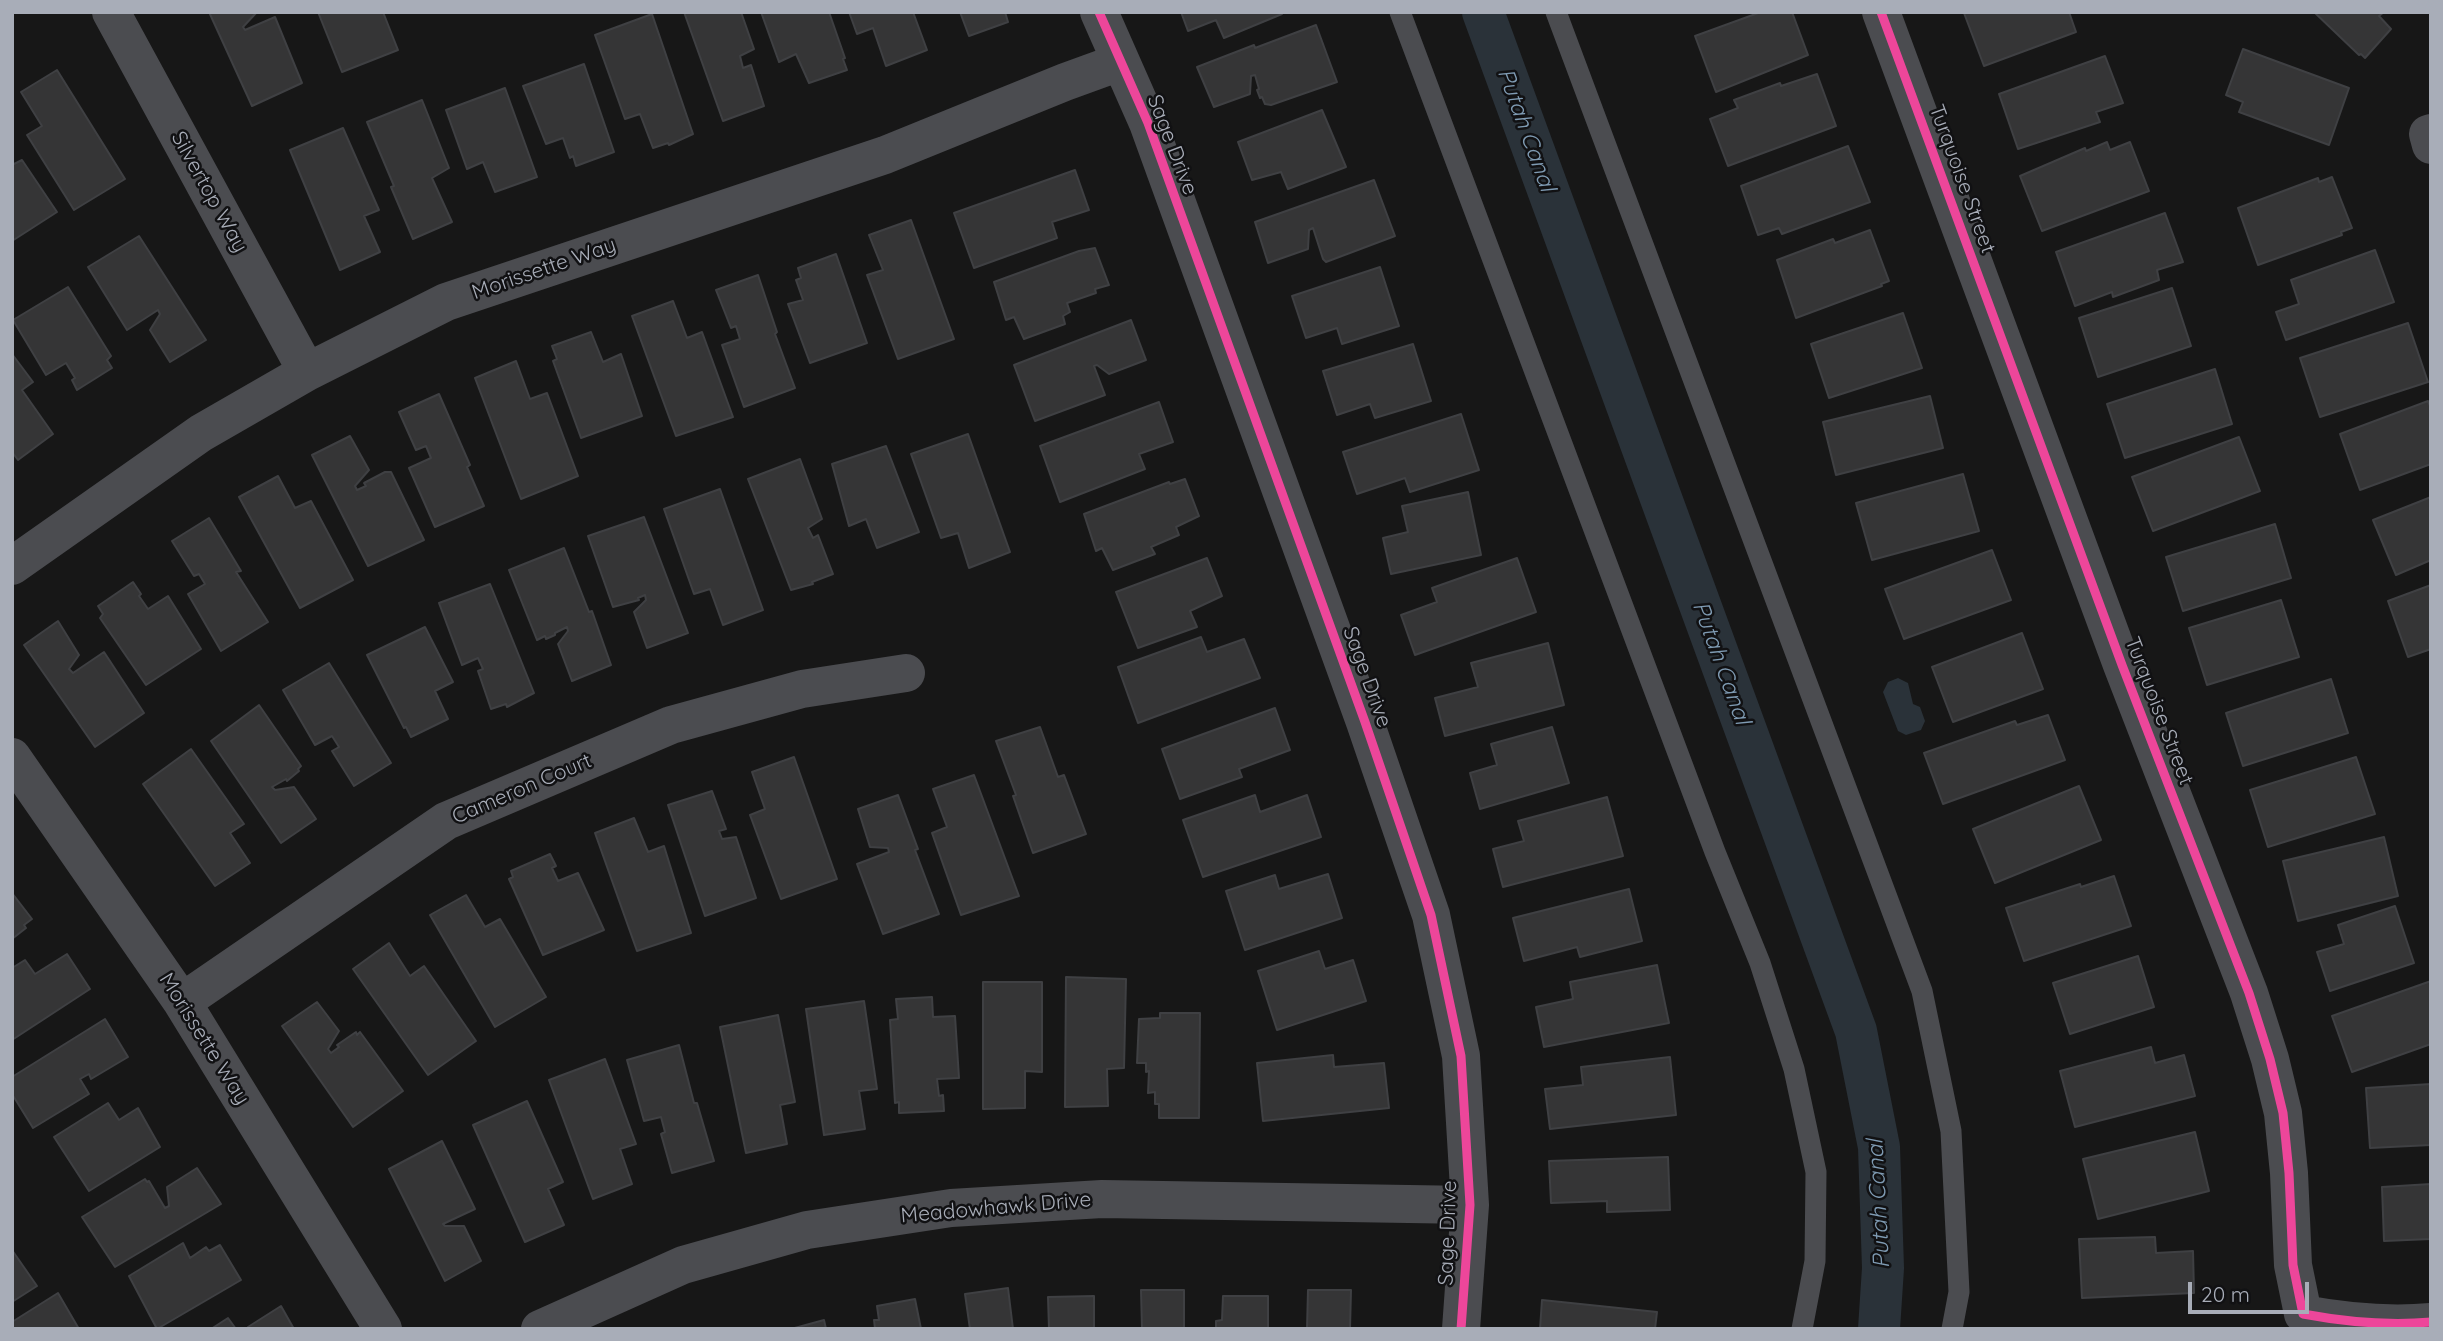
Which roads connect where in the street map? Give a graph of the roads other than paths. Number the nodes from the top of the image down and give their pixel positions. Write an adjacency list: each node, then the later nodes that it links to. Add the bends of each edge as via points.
1 (111, 12): 9 (street, Silvertop Way)
2 (1099, 12): 6 (street, Sage Drive)
3 (1400, 12): 19 (lane, via 1760,963 1794,1069 1816,1172 1815,1261)
4 (1556, 12): 20 (lane, via 1922,991 1951,1131 1959,1292)
5 (1881, 12): 15 (street, Turquoise Street, via 2127,678 2249,993 2283,1113 2293,1265 2303,1314 2397,1325)
6 (1120, 62): 9 (street, Morissette Way, via 885,155 446,302); 14 (street, Sage Drive, via 1148,123 1431,915 1461,1056)
7 (2431, 133): 8 (street)
8 (2431, 145)
9 (307, 372): 10 (street, Morissette Way, via 201,433)
10 (12, 566)
11 (906, 673): 13 (street, Cameron Court, via 802,690 671,725 446,821)
12 (12, 757): 13 (street, Morissette Way)
13 (182, 1002): 16 (street, Morissette Way)
14 (1470, 1205): 17 (street, Meadowhawk Drive, via 1102,1199 951,1208 807,1230 695,1262); 18 (street, Sage Drive)
15 (2431, 1322)
16 (383, 1329)
17 (540, 1329)
18 (1461, 1329)
19 (1802, 1329)
20 (1952, 1329)

